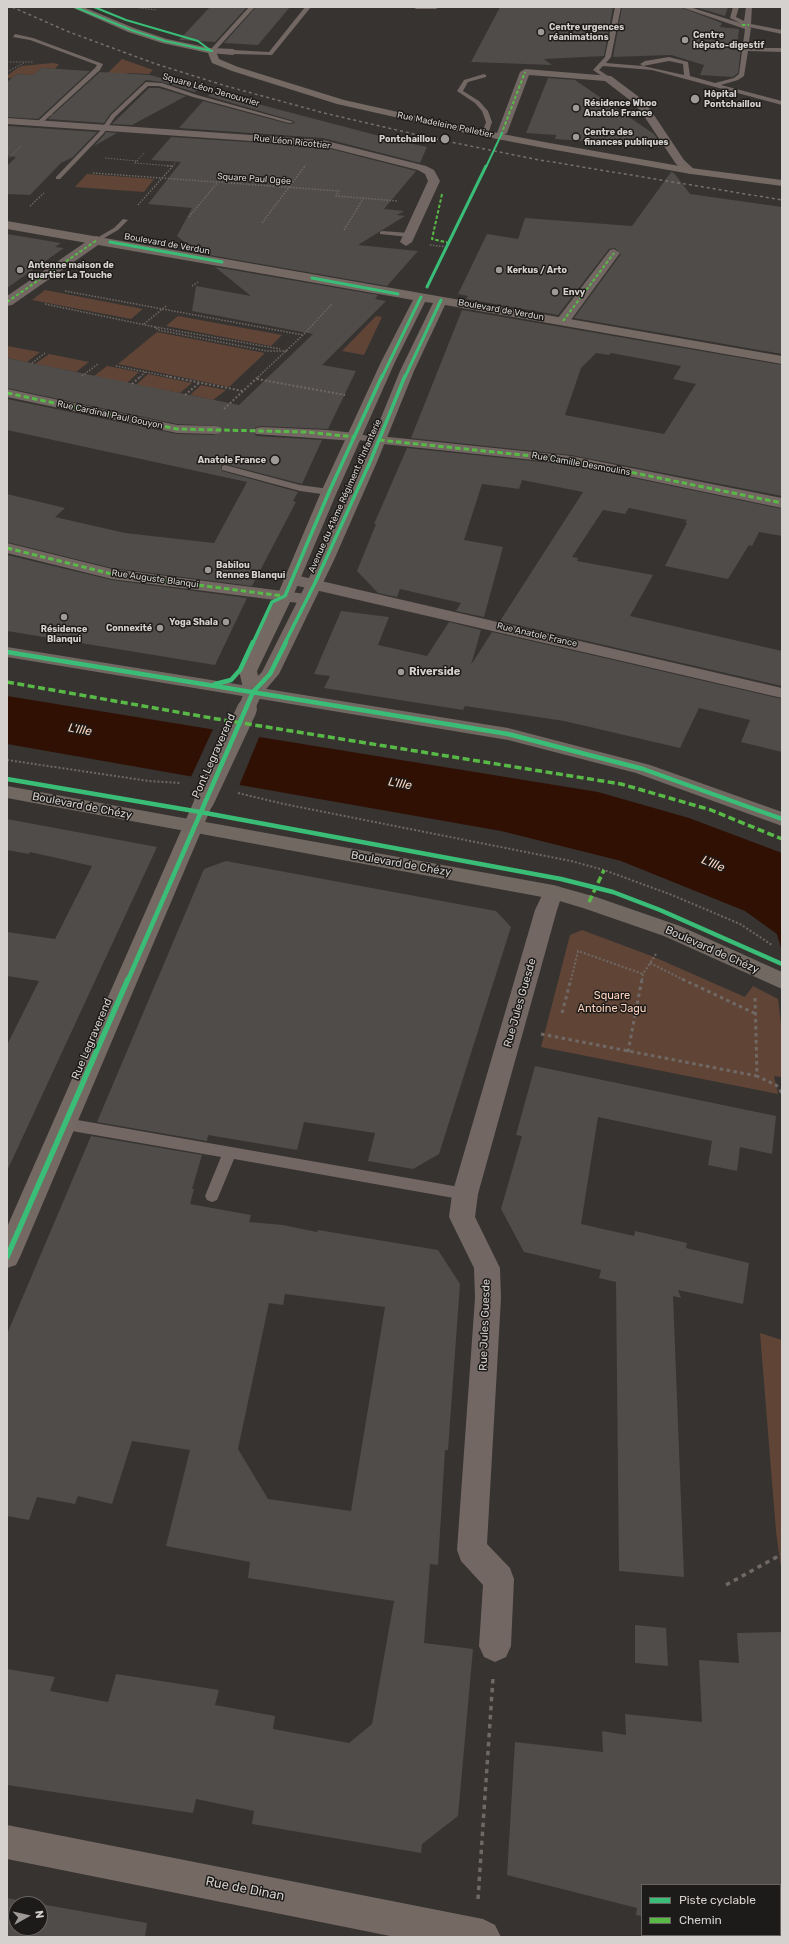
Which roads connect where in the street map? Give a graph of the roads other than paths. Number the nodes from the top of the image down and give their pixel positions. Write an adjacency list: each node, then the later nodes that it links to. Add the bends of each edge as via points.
1 (75, 7): 15 (street, via 165,41)
2 (252, 7): 15 (lane)
3 (308, 7): 16 (lane, via 270,54)
4 (416, 7): 5 (lane)
5 (436, 7)
6 (618, 7): 17 (lane, via 608,57)
7 (684, 7): 13 (lane, via 748,28)
8 (736, 7): 10 (lane, via 734,18)
9 (749, 7): 10 (lane)
10 (749, 25): 11 (lane)
11 (782, 32)
12 (15, 36): 26 (lane, via 31,39 100,64 98,69)
13 (746, 50): 14 (lane); 22 (lane, via 742,75)
14 (782, 50)
15 (212, 51): 16 (street); 29 (street, Rue Madeleine Pelletier, via 215,61 311,93)
16 (233, 52)
17 (600, 64): 18 (lane); 21 (lane, via 596,70)
18 (640, 67): 20 (lane); 20 (lane, via 647,62 675,60 686,63)
19 (484, 76): 29 (lane, via 466,81 460,91 486,111 489,122)
20 (687, 77): 22 (lane)
21 (608, 78): 28 (street, via 524,74); 30 (street, via 646,111 680,162)
22 (717, 84): 23 (lane)
23 (782, 103)
24 (7, 121): 26 (street, Rue Léon Ricottier)
25 (291, 122): 27 (lane, Square Léon Jenouvrier, via 155,84 142,86)
26 (39, 123): 27 (street, Rue Léon Ricottier)
27 (104, 127): 31 (lane); 36 (street, Rue Léon Ricottier, via 323,144 398,161 430,172 434,181)
28 (502, 133)
29 (486, 134): 30 (street, Rue Madeleine Pelletier)
30 (691, 171): 32 (street, Rue Madeleine Pelletier)
31 (58, 178)
32 (782, 183)
33 (125, 220): 37 (lane, via 116,229)
34 (7, 225): 37 (street, Boulevard de Verdun)
35 (382, 233): 36 (lane, Rue Léon Ricottier)
36 (407, 239)
37 (97, 240): 39 (street, Boulevard de Verdun); 40 (street)
38 (614, 253): 42 (street)
39 (421, 297): 41 (street, Boulevard de Verdun); 47 (street, Avenue du 41ème Régiment d'Infanterie)
40 (10, 300)
41 (441, 300): 42 (street, Boulevard de Verdun); 48 (street, Avenue du 41ème Régiment d'Infanterie, via 407,370)
42 (563, 321): 43 (street, Boulevard de Verdun)
43 (782, 360)
44 (7, 393): 45 (street, Rue Cardinal Paul Gouyon, via 177,429)
45 (208, 430)
46 (261, 431): 47 (street)
47 (354, 437): 48 (lane, Rue Camille Desmoulins); 50 (street, Avenue du 41ème Régiment d'Infanterie)
48 (379, 440): 51 (street, Rue Camille Desmoulins, via 571,460); 54 (street, Avenue du 41ème Régiment d'Infanterie)
49 (225, 468): 50 (lane, via 300,488)
50 (329, 492): 53 (street, Avenue du 41ème Régiment d'Infanterie)
51 (782, 503)
52 (7, 548): 55 (street, Rue Auguste Blanqui, via 112,574)
53 (291, 579): 54 (street, Rue Anatole France); 55 (street, Avenue du 41ème Régiment d'Infanterie)
54 (315, 584): 56 (street, Avenue du 41ème Régiment d'Infanterie); 58 (street, Rue Anatole France)
55 (284, 596): 56 (street, Rue Auguste Blanqui); 59 (street, Avenue du 41ème Régiment d'Infanterie, via 248,671)
56 (306, 599): 59 (street, Avenue du 41ème Régiment d'Infanterie, via 270,674)
57 (7, 652): 59 (main road)
58 (782, 693)
59 (250, 701): 61 (main road, via 508,734 643,769); 62 (street, Pont Legraverend, bridge)
60 (7, 792): 62 (main road, Boulevard de Chézy)
61 (782, 819)
62 (193, 827): 63 (main road, Boulevard de Chézy); 65 (street, Rue Legraverend)
63 (553, 892): 64 (main road, Boulevard de Chézy, via 672,932); 67 (street, Rue Jules Guesde)
64 (782, 981)
65 (66, 1124): 66 (lane); 69 (street, Rue Legraverend)
66 (230, 1152): 67 (lane); 68 (lane)
67 (465, 1194): 70 (street, Rue Jules Guesde, via 462,1217 488,1268 472,1550 499,1579)
68 (212, 1196)
69 (7, 1258)
70 (495, 1646)
71 (7, 1842): 72 (street, Rue de Dinan)
72 (479, 1936)

